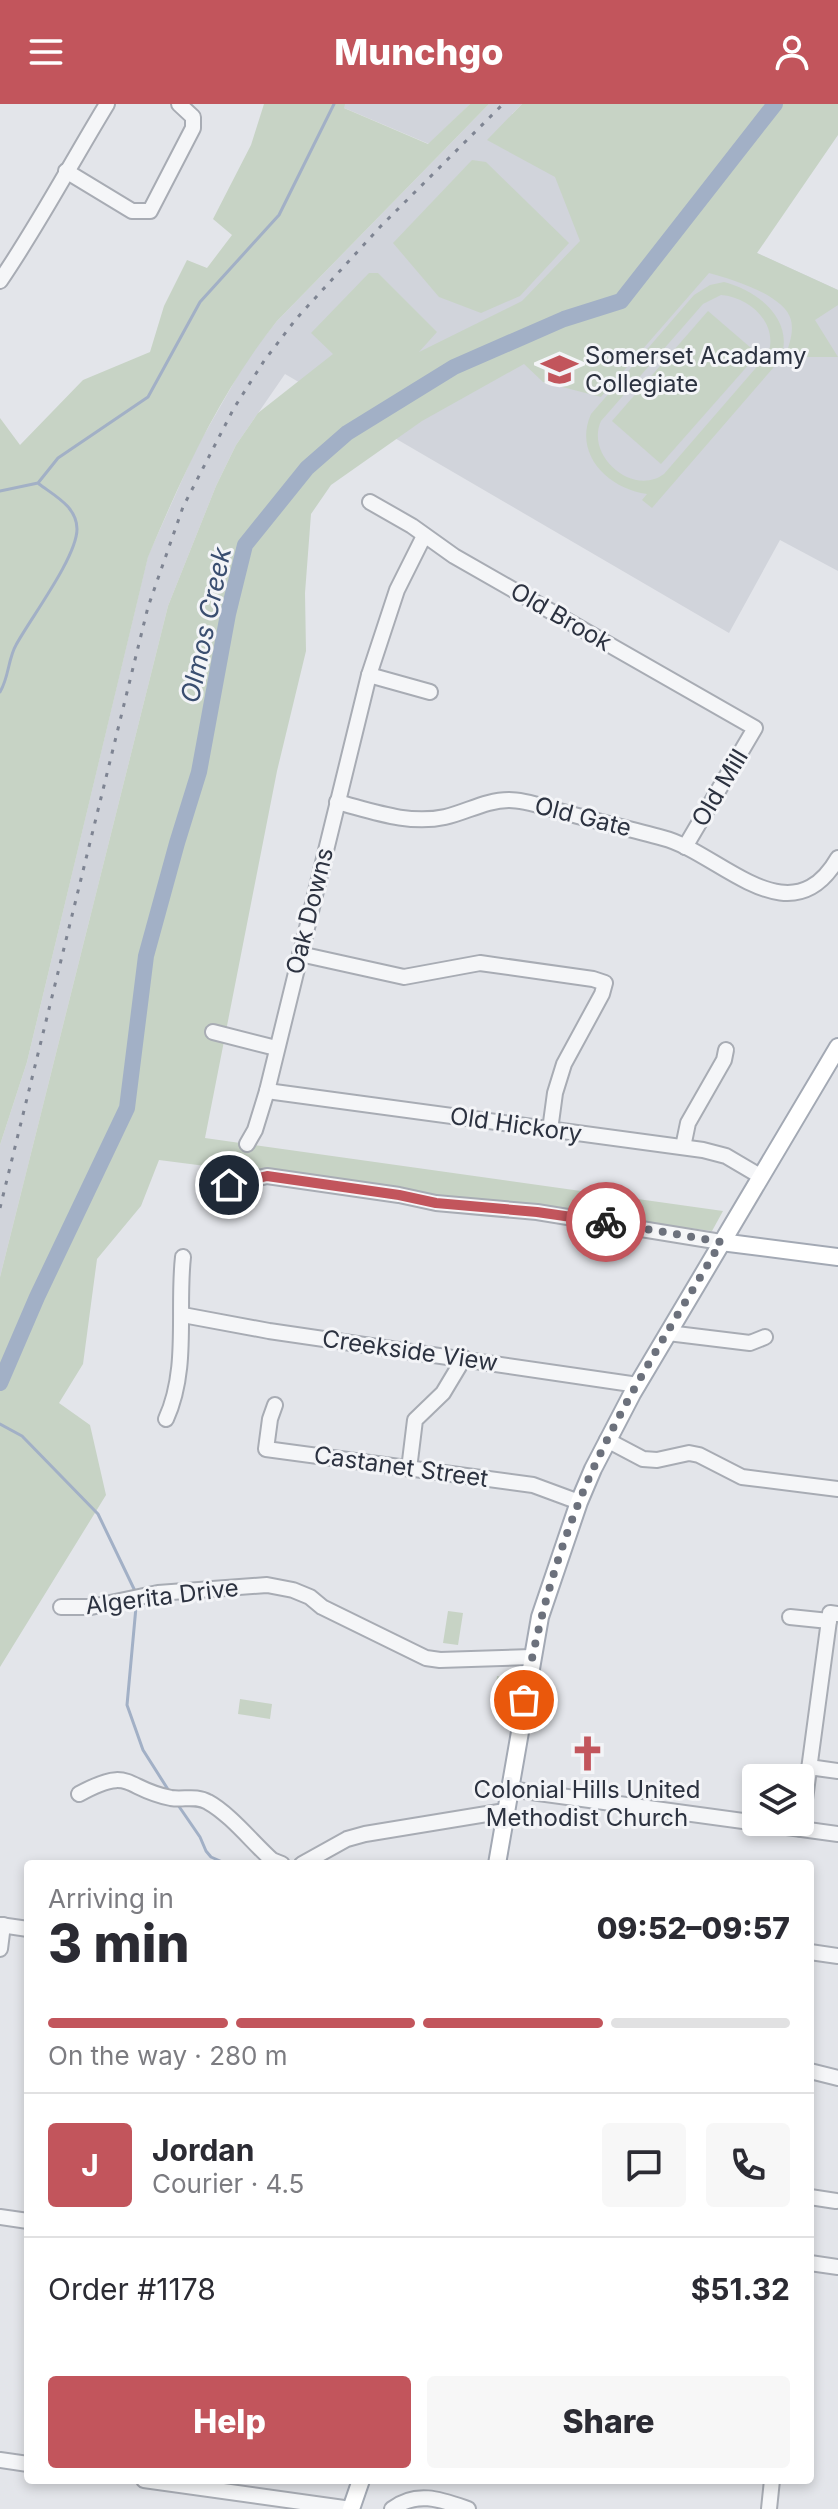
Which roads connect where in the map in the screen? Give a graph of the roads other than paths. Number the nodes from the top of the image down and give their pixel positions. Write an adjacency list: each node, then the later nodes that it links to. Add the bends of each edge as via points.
1 (107, 104): 3 (street)
2 (179, 104): 3 (street, via 193,117 193,128 150,211 132,211)
3 (66, 171): 4 (street)
4 (0, 281)
5 (370, 502): 6 (street, Old Brook)
6 (424, 536): 7 (street, Oak Downs, via 393,600); 9 (street, Old Brook)
7 (369, 675): 8 (street); 10 (street, Oak Downs)
8 (430, 692)
9 (755, 728): 11 (street, Old Mill)
10 (337, 802): 11 (street, Old Gate, via 419,819 519,801); 13 (street, Oak Downs)
11 (685, 847): 12 (street, Old Gate, via 760,888 807,896)
12 (838, 858)
13 (300, 954): 16 (street, Oak Downs); 19 (street, via 404,977 480,963 605,983 559,1078)
14 (213, 1032): 16 (street)
15 (838, 1047): 22 (main road)
16 (276, 1048): 18 (street, Oak Downs)
17 (726, 1050): 21 (street, via 688,1123)
18 (267, 1091): 19 (street, Old Hickory); 20 (street, Oak Downs)
19 (550, 1130): 21 (street, Old Hickory)
20 (247, 1144)
21 (683, 1147): 22 (street, Old Hickory, via 726,1156)
22 (760, 1176): 24 (main road)
23 (229, 1185): 24 (street, via 267,1176)
24 (721, 1242): 26 (main road); 28 (main road)
25 (183, 1257): 27 (street)
26 (838, 1257)
27 (183, 1315): 30 (street, Creekside View); 33 (street, via 176,1397)
28 (668, 1333): 29 (street, via 750,1343); 31 (main road)
29 (765, 1337)
30 (464, 1358): 31 (street, Creekside View); 35 (street, via 443,1393 415,1420)
31 (638, 1385): 34 (main road)
32 (275, 1405): 35 (street, Castanet Street, via 266,1449)
33 (166, 1419)
34 (607, 1440): 36 (street, via 643,1459 689,1453 742,1477); 37 (main road)
35 (409, 1469): 37 (street, Castanet Street, via 533,1485)
36 (838, 1489)
37 (579, 1502): 41 (main road)
38 (61, 1607): 41 (street, Algerita Drive, via 91,1607 175,1591 281,1586 426,1658)
39 (832, 1616): 40 (street); 42 (street)
40 (790, 1617)
41 (532, 1657): 45 (main road)
42 (809, 1764)
43 (814, 1768): 44 (street)
44 (838, 1771)
45 (509, 1789): 47 (main road); 48 (street)
46 (79, 1794): 51 (street, via 121,1779 171,1798 199,1798)
47 (505, 1811): 52 (street, via 365,1834); 53 (main road)
48 (742, 1821)
49 (814, 1831): 50 (street)
50 (838, 1834)
51 (272, 1860)
52 (309, 1860)
53 (498, 1860)
54 (2, 1925): 55 (street); 56 (street)
55 (24, 1928)
56 (0, 1949)
57 (814, 1953): 58 (street)
58 (838, 1956)
59 (814, 2072): 60 (street)
60 (838, 2078)
61 (814, 2198): 62 (street)
62 (836, 2201)
63 (0, 2217): 64 (street)
64 (24, 2220)
65 (814, 2264): 66 (street)
66 (838, 2267)
67 (0, 2460): 68 (street)
68 (24, 2463)
69 (173, 2484): 72 (street)
70 (360, 2484): 72 (main road)
71 (772, 2484): 75 (street)
72 (351, 2509)
73 (392, 2509): 74 (street, via 425,2497)
74 (468, 2509)
75 (769, 2509)

